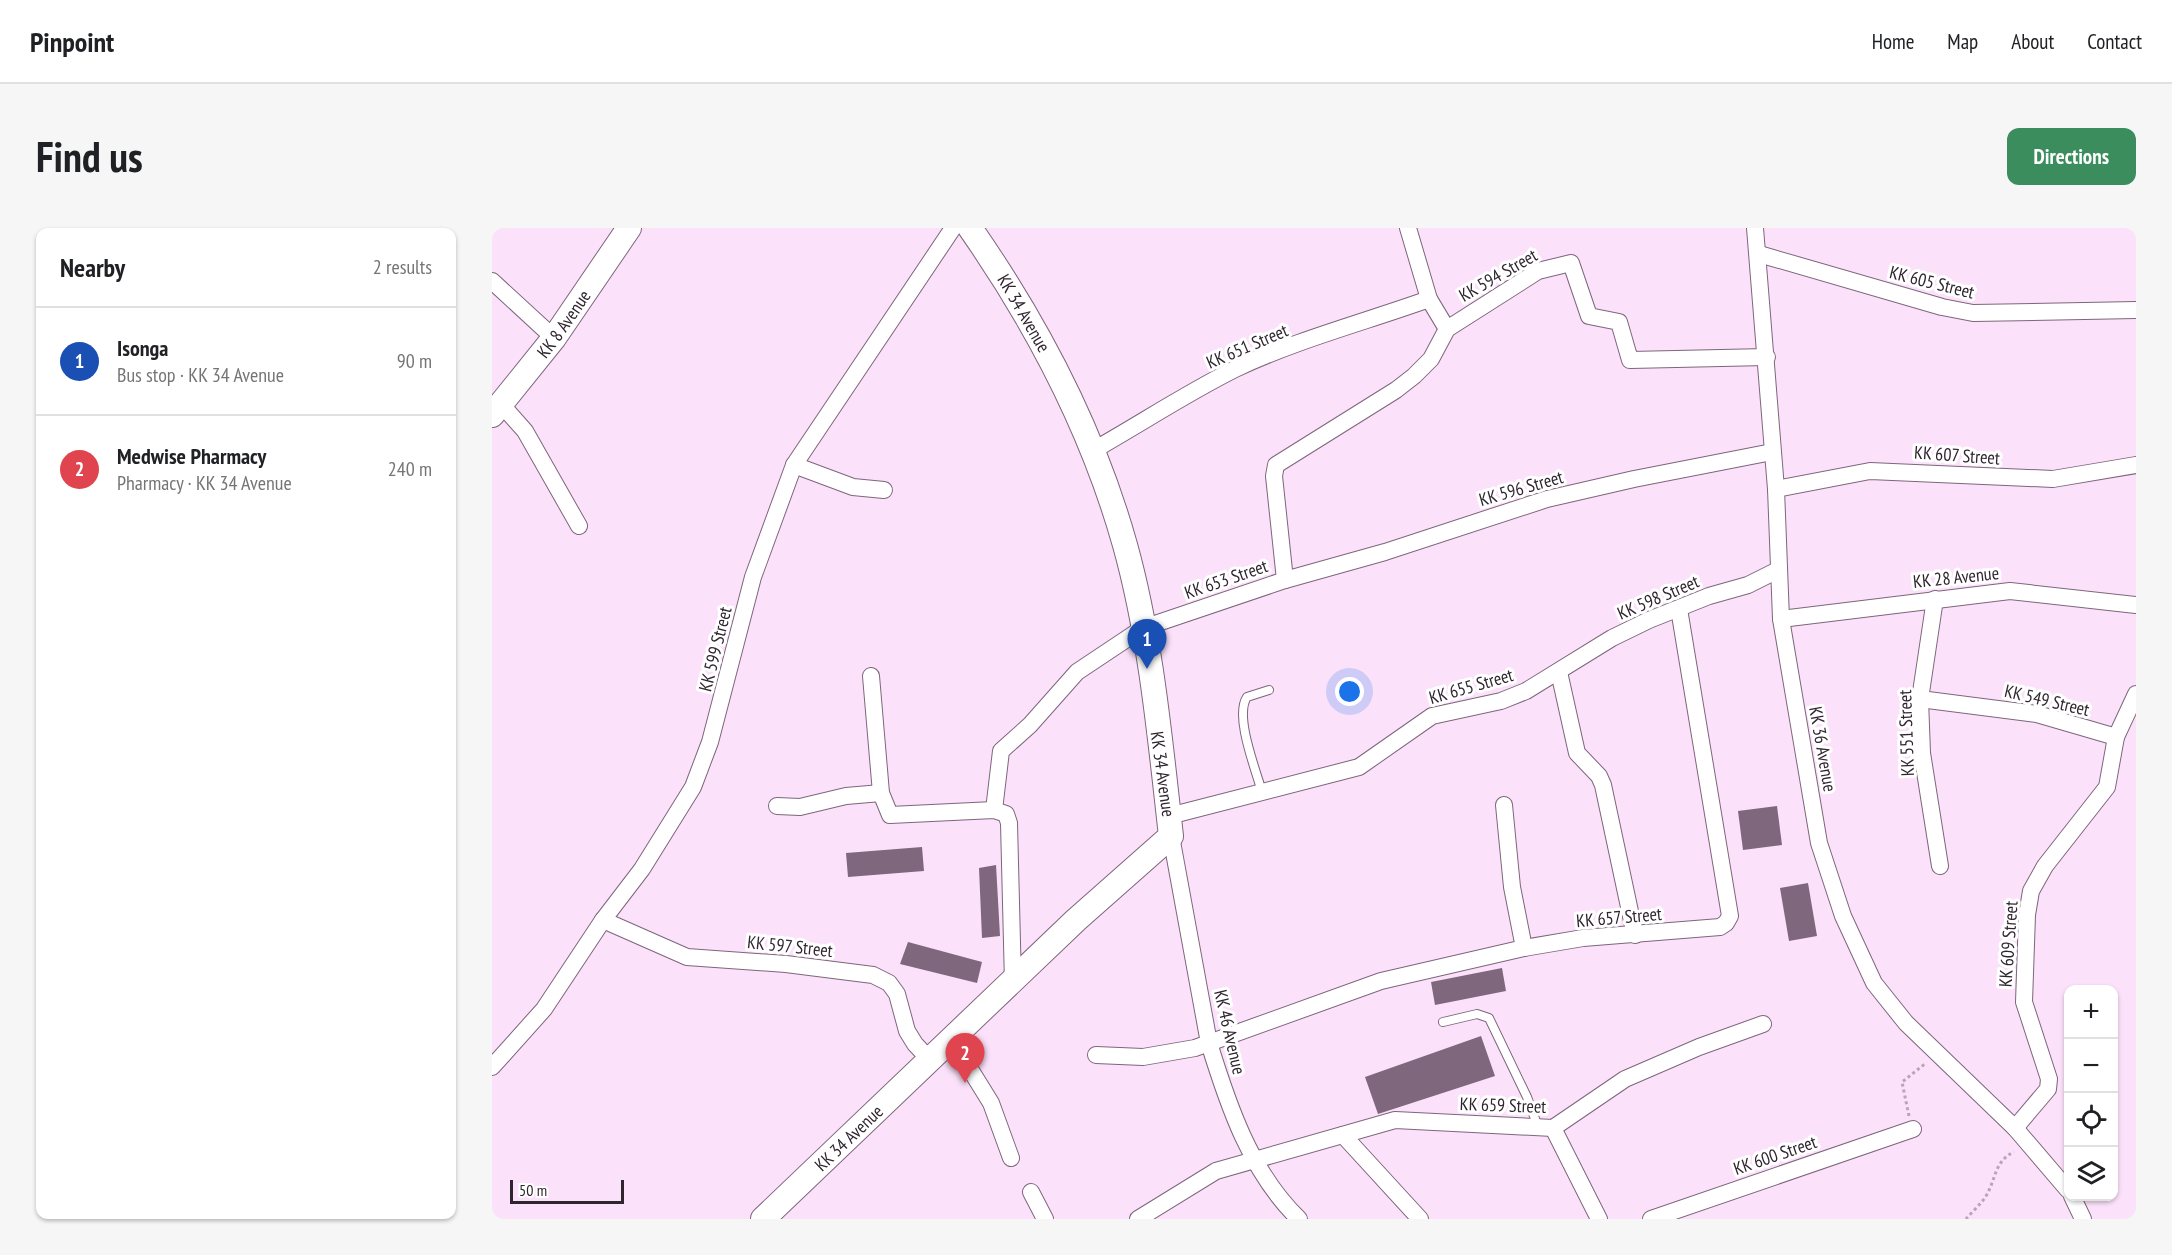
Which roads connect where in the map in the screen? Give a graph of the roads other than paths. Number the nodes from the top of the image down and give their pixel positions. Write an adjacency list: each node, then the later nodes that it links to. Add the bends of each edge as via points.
1 (629, 228): 11 (main road, KK 8 Avenue)
2 (953, 228): 16 (street, KK 599 Street)
3 (970, 228): 14 (main road, KK 34 Avenue, via 1008,283 1045,348)
4 (1408, 228): 8 (street)
5 (1755, 228): 6 (street, KK 36 Avenue)
6 (1759, 254): 9 (street, KK 605 Street, via 1974,313); 12 (street, KK 36 Avenue)
7 (492, 281): 11 (street)
8 (1429, 299): 10 (street); 14 (street, KK 651 Street, via 1237,368)
9 (2136, 310)
10 (1447, 329): 12 (street, KK 594 Street, via 1538,271 1571,263 1589,316 1619,322 1630,360); 18 (street, KK 594 Street, via 1431,359 1414,376)
11 (554, 338): 13 (main road, KK 8 Avenue)
12 (1767, 357): 15 (street, KK 36 Avenue)
13 (496, 410): 21 (street, via 525,431)
14 (1092, 451): 28 (main road, KK 34 Avenue, via 1125,545)
15 (1772, 452): 19 (street, KK 36 Avenue); 23 (street, KK 596 Street, via 1547,500)
16 (794, 465): 20 (street, via 853,487); 42 (street, KK 599 Street, via 753,577 710,742 693,787 642,869)
17 (2136, 465): 19 (street, KK 607 Street, via 2053,479 1870,471)
18 (1275, 469): 23 (street, KK 653 Street)
19 (1776, 489): 22 (street, KK 36 Avenue)
20 (884, 490)
21 (579, 526)
22 (1778, 570): 26 (street, KK 598 Street, via 1748,585); 27 (street, KK 36 Avenue)
23 (1285, 580): 28 (street, KK 653 Street)
24 (1935, 599): 25 (street, KK 28 Avenue, via 2010,591); 27 (street, KK 28 Avenue); 33 (street, KK 551 Street)
25 (2136, 605)
26 (1678, 609): 29 (street, KK 598 Street, via 1612,638); 43 (street, KK 657 Street, via 1730,916 1720,927)
27 (1781, 619): 54 (street, KK 36 Avenue, via 1819,843 1843,916 1874,983 1906,1023)
28 (1143, 628): 39 (street, KK 653 Street, via 1077,672 1030,725 1000,751); 40 (main road, KK 34 Avenue)
29 (1559, 672): 35 (street, KK 655 Street, via 1501,701 1432,716 1359,767); 43 (street, via 1577,753 1603,785)
30 (871, 676): 36 (street)
31 (1269, 690): 35 (lane, via 1247,697 1243,703 1245,734)
32 (2136, 694): 34 (street)
33 (1920, 699): 34 (street, KK 549 Street, via 2037,714); 41 (street, KK 551 Street, via 1922,753)
34 (2116, 737): 54 (street, KK 609 Street, via 2107,787 2045,866 2031,891 2024,1002 2049,1079 2048,1089)
35 (1262, 792): 40 (street, KK 655 Street)
36 (881, 793): 38 (street, via 846,796 800,807); 39 (street, via 890,815 897,817)
37 (1504, 805): 44 (street, via 1512,887)
38 (777, 806)
39 (994, 810): 45 (street, via 1006,814 1009,823)
40 (1170, 826): 45 (main road, KK 34 Avenue); 49 (street, KK 46 Avenue)
41 (1940, 866)
42 (603, 920): 51 (street, KK 597 Street, via 687,957 873,975 889,983 897,994 907,1030); 52 (street, KK 599 Street, via 544,1009)
43 (1635, 935): 44 (street, KK 657 Street, via 1583,938)
44 (1524, 948): 49 (street, KK 657 Street, via 1381,981)
45 (1013, 983): 48 (main road, KK 34 Avenue)
46 (1443, 1022): 53 (lane, via 1477,1014 1489,1018)
47 (1763, 1024): 53 (street, KK 659 Street, via 1625,1079)
48 (952, 1040): 51 (main road, KK 34 Avenue); 57 (street, via 991,1103)
49 (1209, 1043): 50 (street, KK 657 Street, via 1143,1057); 58 (street, KK 46 Avenue, via 1230,1106)
50 (1096, 1055)
51 (930, 1060): 63 (main road, KK 34 Avenue)
52 (492, 1067)
53 (1545, 1127): 56 (street, KK 659 Street, via 1401,1119); 68 (street)
54 (2015, 1128): 59 (street, KK 36 Avenue)
55 (1913, 1130): 69 (street, KK 600 Street)
56 (1344, 1135): 58 (street, KK 659 Street); 67 (street)
57 (1011, 1158)
58 (1257, 1161): 62 (street, KK 46 Avenue); 65 (street, KK 659 Street, via 1216,1171)
59 (2064, 1185)
60 (1031, 1192): 64 (street)
61 (2074, 1201): 70 (street)
62 (1281, 1213): 66 (street, KK 46 Avenue)
63 (768, 1218)
64 (1045, 1219)
65 (1138, 1219)
66 (1299, 1219)
67 (1420, 1219)
68 (1599, 1219)
69 (1651, 1219)
70 (2083, 1219)

